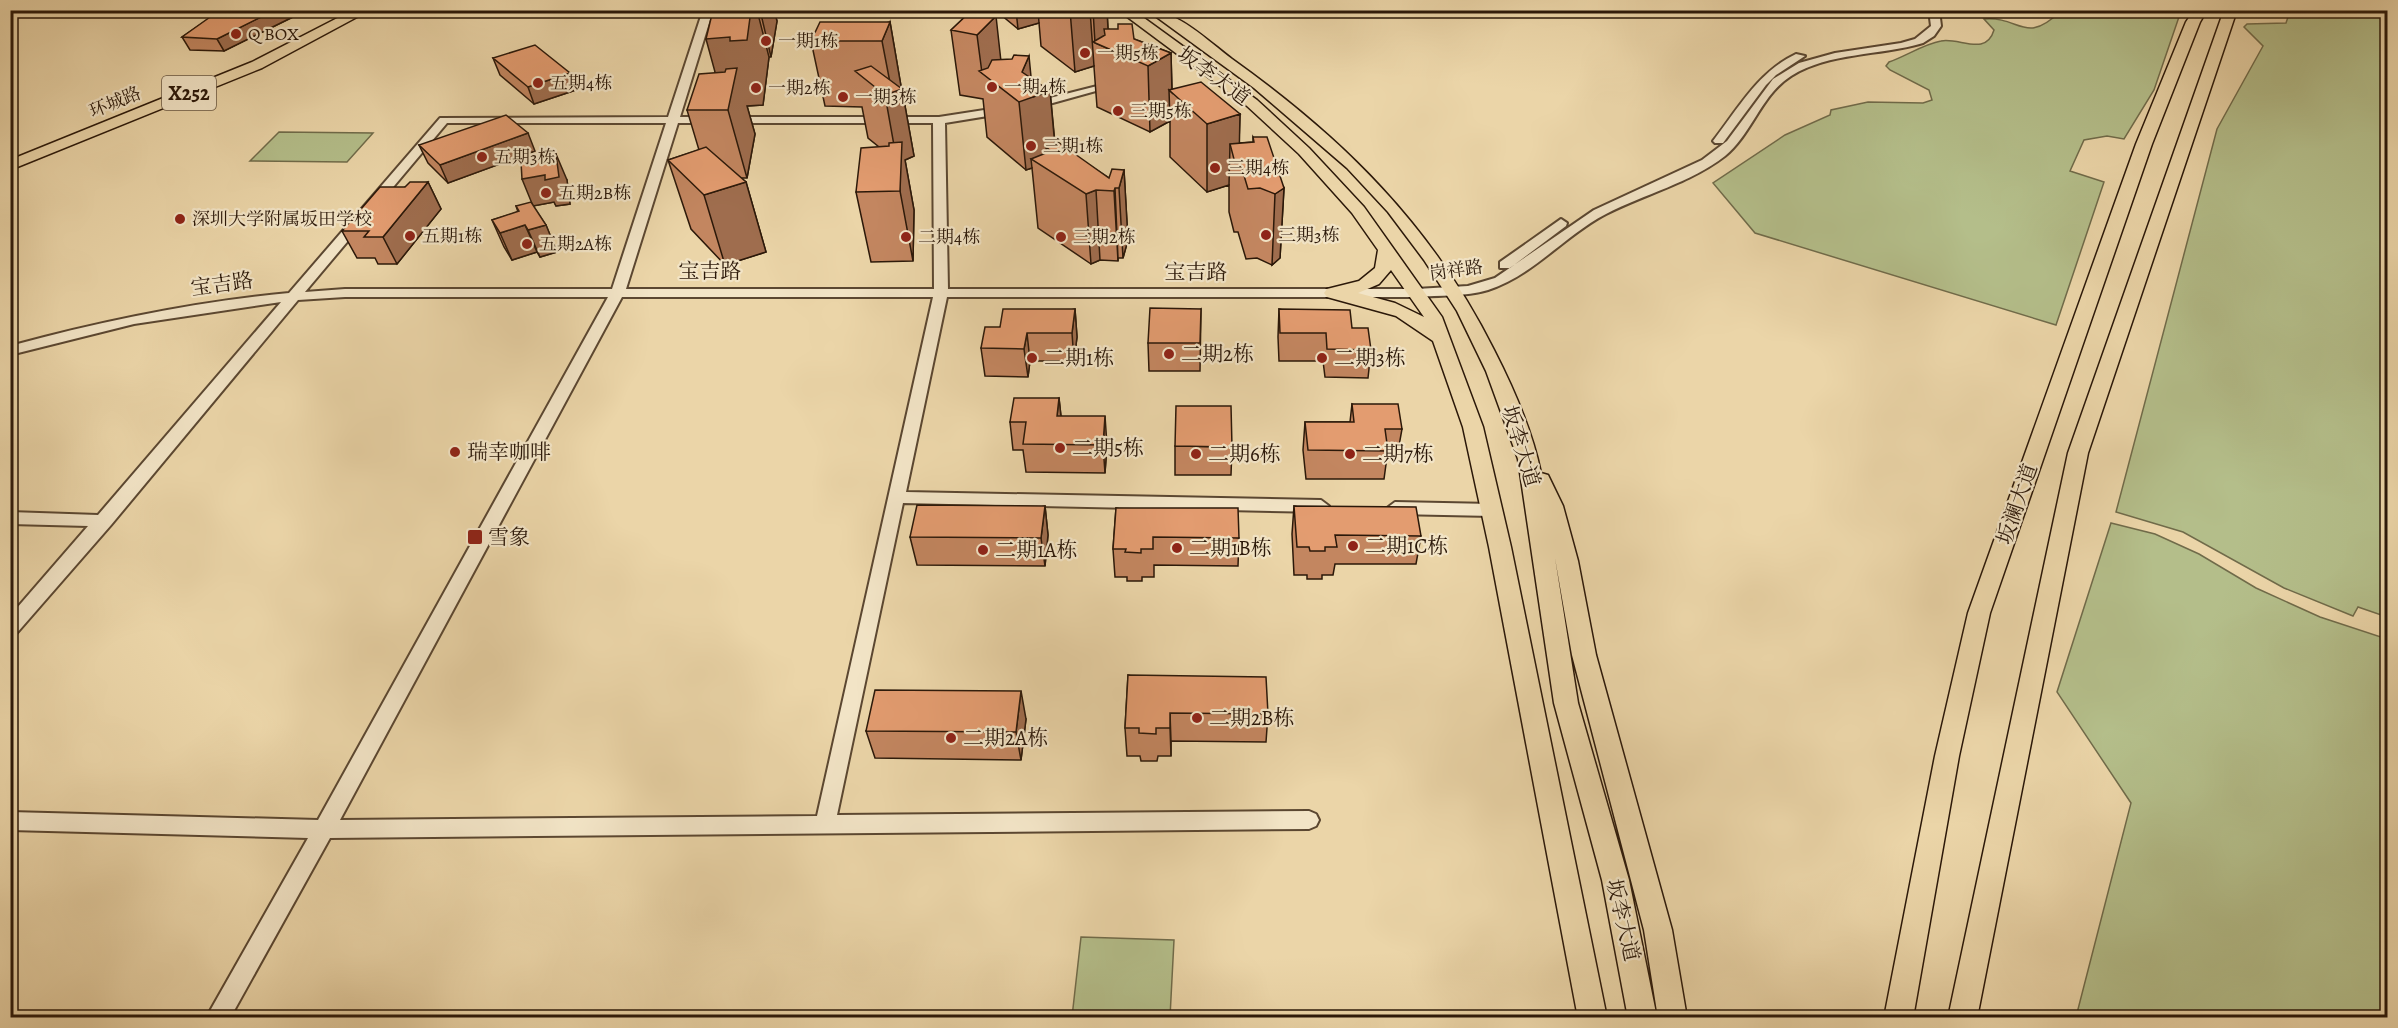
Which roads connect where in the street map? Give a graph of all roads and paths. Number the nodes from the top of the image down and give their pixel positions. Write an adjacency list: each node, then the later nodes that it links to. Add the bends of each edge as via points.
1 (364, 10): 11 (main road, 环城路 / X252)
2 (379, 10): 11 (main road)
3 (708, 10): 13 (street)
4 (1124, 10): 17 (main road, 坂李大道, via 1252,103 1304,151)
5 (1153, 10): 18 (main road, 坂李大道, via 1254,79 1354,164 1401,217)
6 (1923, 10): 18 (street, 岗祥路, via 1922,27 1909,37 1823,50 1784,63 1765,77 1731,129 1708,150 1678,168 1579,212 1499,269)
7 (1934, 10): 18 (street, 岗祥路, via 1936,26 1925,38 1903,46 1828,57 1796,69 1772,86 1733,143 1705,164 1598,213 1509,275 1482,288)
8 (2201, 10): 42 (main road, 坂澜大道, via 2145,144 1979,613 1947,756)
9 (2231, 10): 43 (main road, via 2078,453)
10 (330, 14): 15 (main road, 环城路 / X252, via 176,88)
11 (336, 26): 16 (main road, 环城路 / X252, via 257,65)
12 (1130, 77): 14 (street, via 1052,102)
13 (673, 120): 14 (street); 19 (street); 23 (street, via 444,120)
14 (939, 120): 20 (street)
15 (10, 153)
16 (10, 166)
17 (1386, 250): 21 (main road, via 1384,270 1377,278 1365,286); 22 (main road, 坂李大道)
18 (1453, 288): 22 (street, 岗祥路); 26 (main road, 坂李大道, via 1484,346)
19 (618, 292): 20 (street, 宝吉路); 23 (street, 宝吉路, via 369,292); 37 (street)
20 (941, 293): 21 (street, 宝吉路); 27 (street)
21 (1333, 293): 22 (street, 宝吉路); 24 (main road, via 1405,313 1431,330)
22 (1416, 293): 24 (main road, 坂李大道, via 1433,317)
23 (295, 296): 25 (street, 宝吉路, via 162,315); 32 (street)
24 (1443, 344): 30 (main road, 坂李大道, via 1473,427)
25 (10, 351)
26 (1528, 459): 40 (main road, 坂李大道, via 1564,693 1619,899); 41 (main road, via 1553,506 1584,655 1658,930)
27 (896, 497): 28 (street); 36 (street)
28 (1332, 507)
29 (1380, 508): 30 (street)
30 (1492, 510): 39 (main road, 坂李大道)
31 (10, 518): 32 (street)
32 (105, 521): 33 (street)
33 (10, 629)
34 (1309, 820): 36 (street)
35 (10, 821): 37 (street)
36 (825, 825): 37 (street)
37 (324, 829): 38 (street)
38 (218, 1017)
39 (1593, 1017)
40 (1642, 1017)
41 (1672, 1017)
42 (1898, 1017)
43 (1962, 1017)

